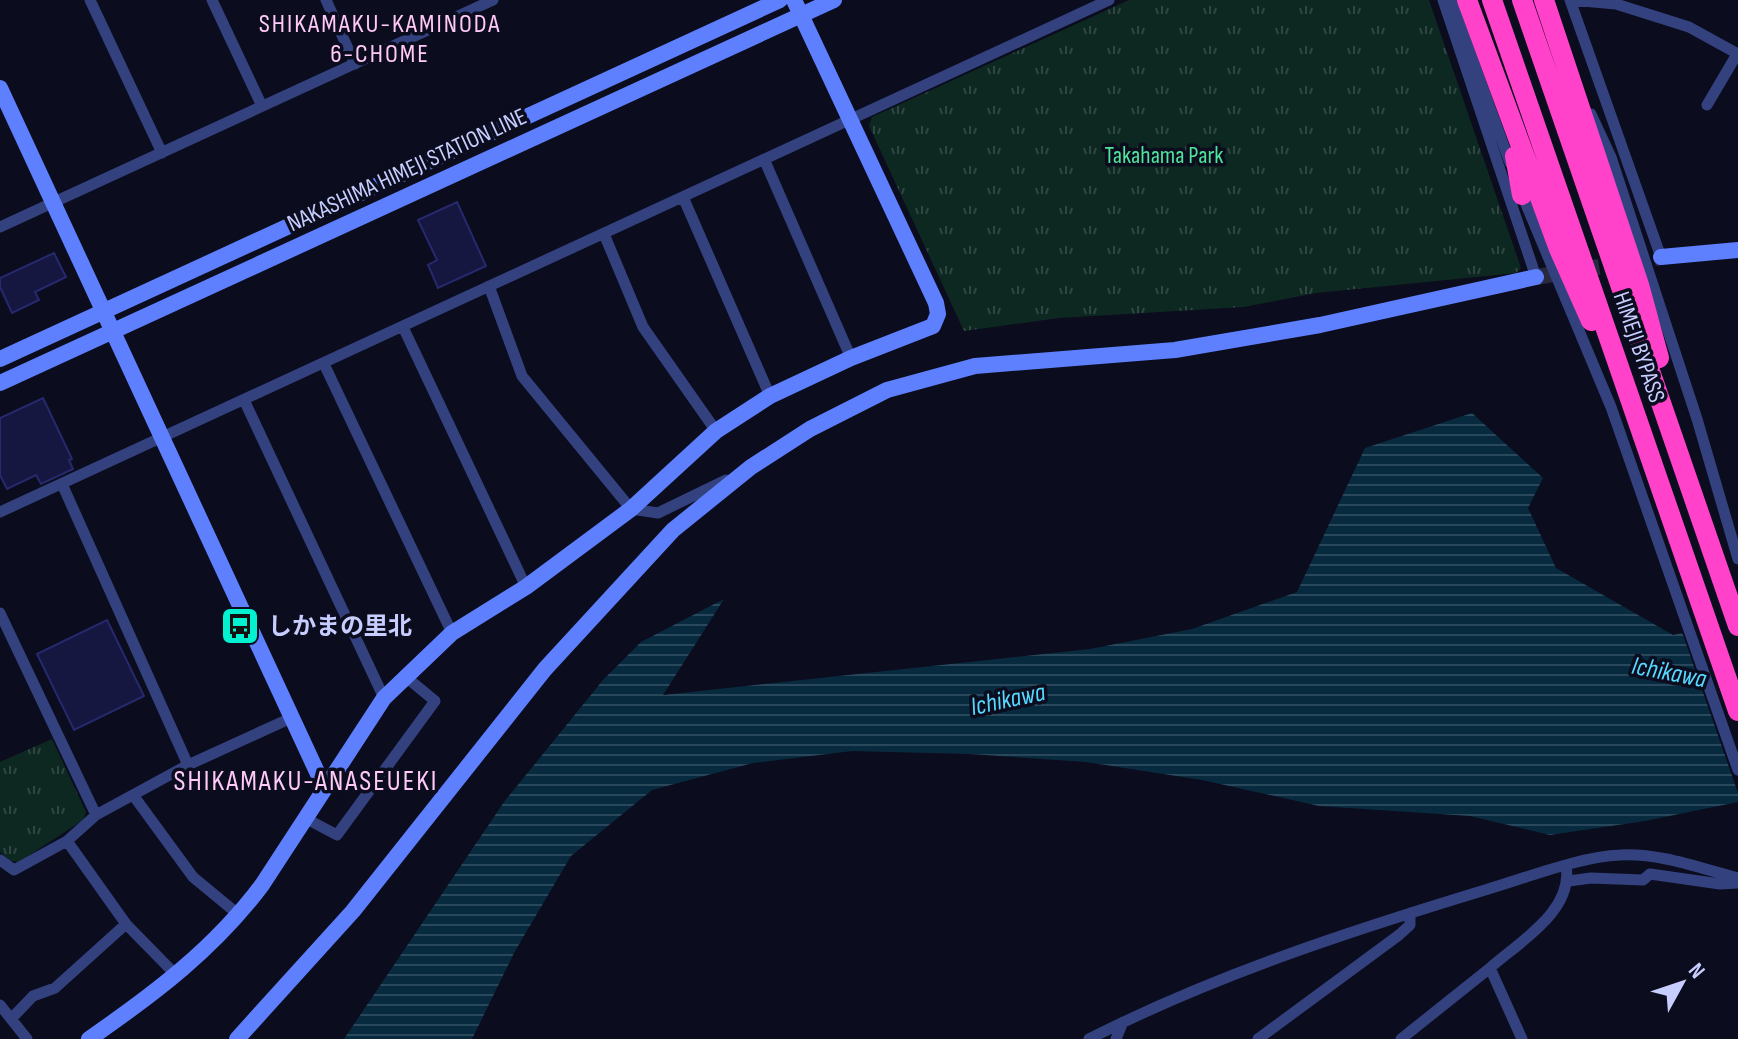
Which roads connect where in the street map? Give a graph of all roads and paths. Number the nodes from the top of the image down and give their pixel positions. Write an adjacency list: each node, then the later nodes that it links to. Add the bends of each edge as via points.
1 (90, 0): 26 (street)
2 (212, 0): 24 (street)
3 (326, 0): 20 (street)
4 (459, 0): 18 (street)
5 (493, 0): 18 (street)
6 (780, 0): 38 (street, NAKASHIMA HIMEJI STATION LINE)
7 (834, 0): 17 (street, NAKASHIMA HIMEJI STATION LINE)
8 (1109, 0): 25 (street)
9 (1443, 0): 35 (street)
10 (1451, 0): 28 (street)
11 (1467, 0): 22 (highway)
12 (1492, 0): 39 (highway, HIMEJI BYPASS)
13 (1522, 0): 37 (highway, HIMEJI BYPASS)
14 (1544, 0): 37 (highway)
15 (1571, 0): 16 (street); 34 (street)
16 (1616, 2): 19 (street, via 1689,27)
17 (798, 8): 25 (street); 41 (street, NAKASHIMA HIMEJI STATION LINE)
18 (465, 13): 20 (street)
19 (1738, 54): 23 (street)
20 (355, 64): 24 (street)
21 (0, 88): 30 (street)
22 (1506, 104): 28 (highway); 39 (highway)
23 (1707, 105)
24 (262, 106): 26 (street)
25 (850, 120): 27 (street); 42 (street, via 938,314 933,326)
26 (162, 153): 30 (street)
27 (764, 159): 29 (street); 42 (street)
28 (1522, 195): 39 (street)
29 (683, 197): 32 (street); 46 (street)
30 (51, 203): 31 (street); 38 (street)
31 (0, 227)
32 (604, 234): 36 (street); 48 (street, via 643,327)
33 (1738, 250): 34 (street)
34 (1661, 257)
35 (1536, 277): 50 (street, via 1320,325 1175,350 975,366 887,390)
36 (489, 286): 40 (street); 52 (street, via 522,376)
37 (1645, 310): 54 (street, via 1697,419); 57 (highway)
38 (103, 311): 41 (street); 43 (street, NAKASHIMA HIMEJI STATION LINE)
39 (1588, 318): 61 (highway, HIMEJI BYPASS, via 1636,420); 64 (street, via 1627,449)
40 (403, 327): 44 (street); 55 (street)
41 (113, 332): 45 (street, NAKASHIMA HIMEJI STATION LINE); 49 (street)
42 (851, 358): 46 (street)
43 (0, 359)
44 (324, 364): 47 (street); 58 (street)
45 (0, 383)
46 (770, 396): 48 (street)
47 (244, 400): 49 (street); 60 (street)
48 (716, 431): 52 (street)
49 (162, 438): 51 (street); 62 (street)
50 (751, 467): 52 (street, via 658,513); 84 (street, via 673,530 545,669 353,911)
51 (62, 484): 53 (street); 63 (street)
52 (631, 509): 55 (street)
53 (0, 512)
54 (1738, 559)
55 (526, 587): 58 (street)
56 (0, 613): 67 (street)
57 (1738, 626)
58 (452, 633): 59 (street)
59 (406, 677): 60 (street); 68 (street, via 435,701 402,749 337,835)
60 (384, 698): 65 (street)
61 (1738, 711)
62 (291, 718): 63 (street); 65 (street)
63 (188, 765): 66 (street)
64 (1738, 770)
65 (324, 787): 68 (street)
66 (133, 795): 67 (street); 75 (street, via 193,877)
67 (96, 815): 69 (street)
68 (305, 818): 75 (street)
69 (67, 841): 70 (street, via 14,870); 76 (street)
70 (0, 860)
71 (1566, 866): 72 (street); 73 (street, via 1618,854 1660,857); 74 (street)
72 (1569, 881): 73 (street, via 1643,880 1650,874 1720,884); 77 (street, via 1555,911)
73 (1738, 881)
74 (1410, 913): 81 (street, via 1197,989); 87 (street, via 1410,925 1399,935)
75 (239, 915): 78 (street)
76 (126, 924): 78 (street); 80 (street, via 55,988 33,996)
77 (1490, 968): 88 (street); 89 (street)
78 (176, 975): 83 (street)
79 (0, 1005): 80 (street)
80 (11, 1019): 82 (street)
81 (1123, 1022): 85 (street); 86 (street)
82 (27, 1039)
83 (89, 1039)
84 (237, 1039)
85 (1089, 1039)
86 (1116, 1039)
87 (1258, 1039)
88 (1401, 1039)
89 (1522, 1039)

